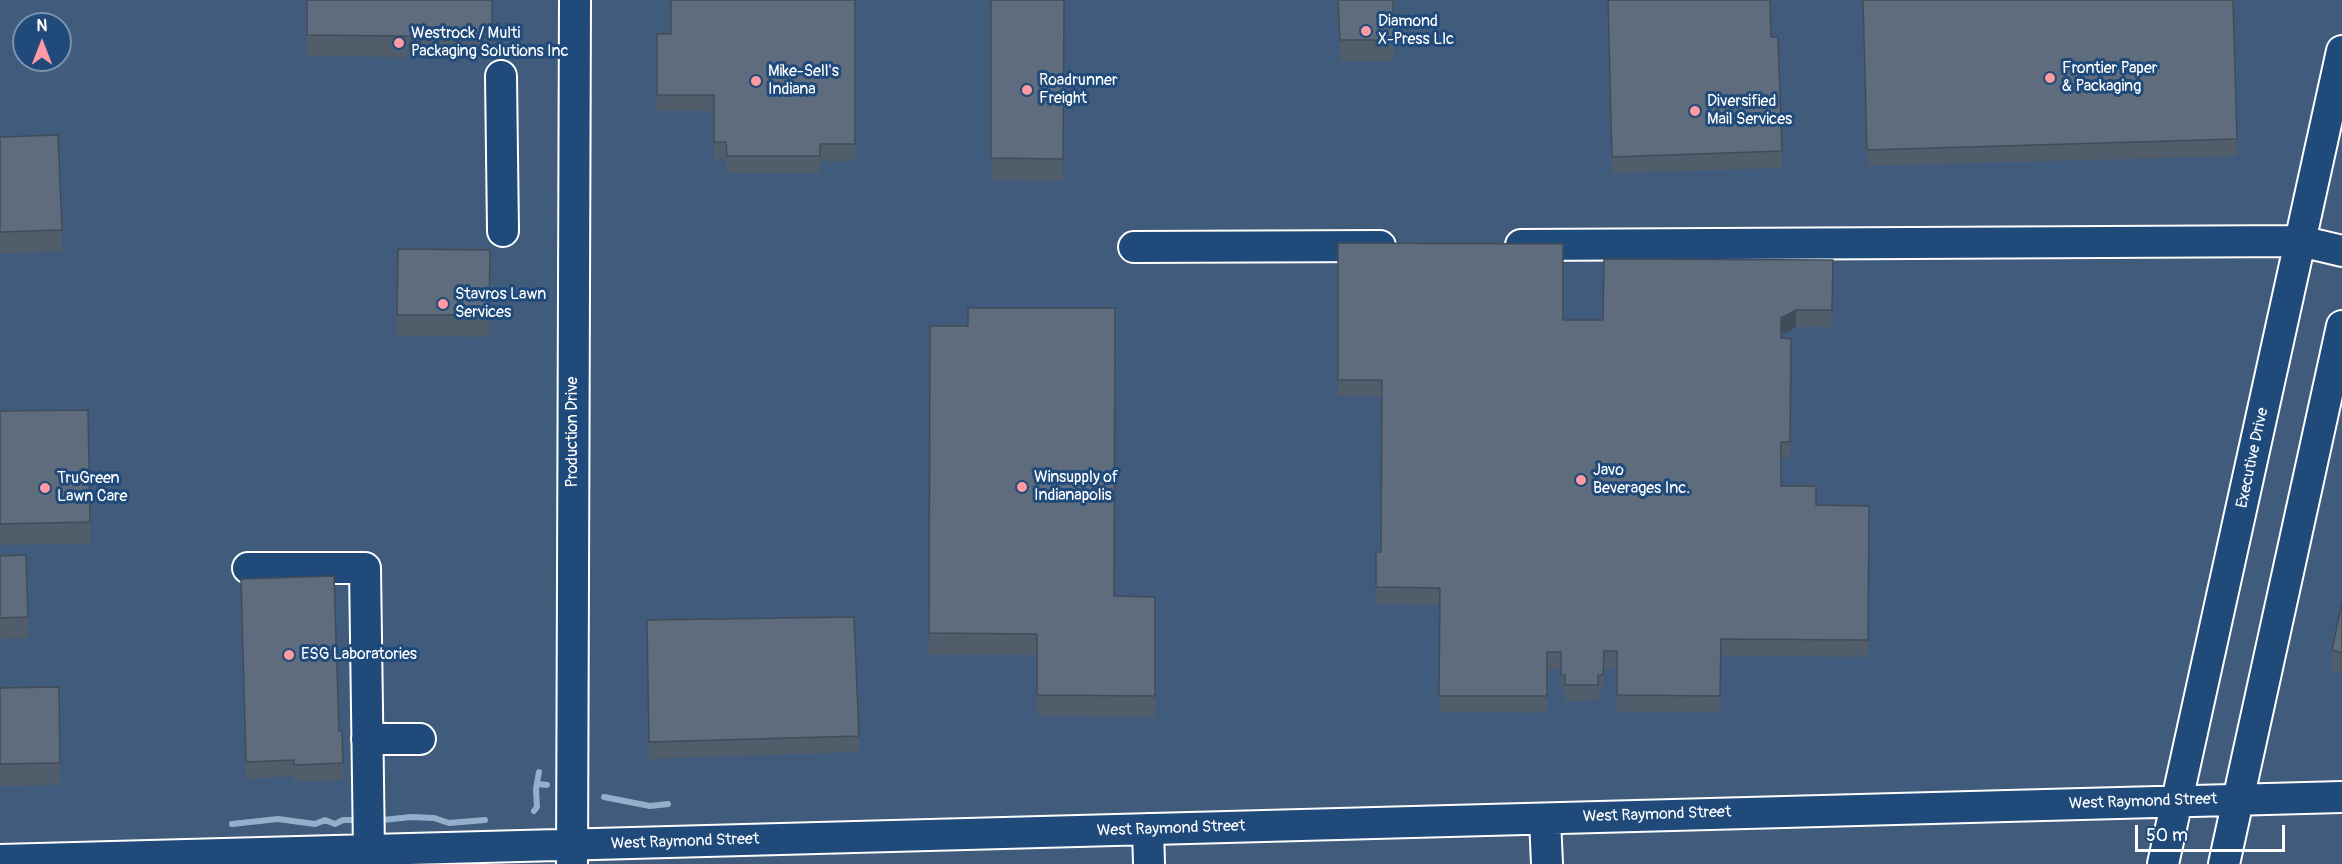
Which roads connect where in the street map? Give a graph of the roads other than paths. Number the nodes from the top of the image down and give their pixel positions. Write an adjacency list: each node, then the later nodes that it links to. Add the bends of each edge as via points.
1 (576, 0): 20 (street, Production Drive)
2 (2342, 51): 5 (street, Executive Drive)
3 (501, 76): 4 (street)
4 (503, 231)
5 (2301, 241): 6 (street); 9 (street); 16 (street, Executive Drive)
6 (1489, 245)
7 (1405, 246): 8 (street)
8 (1134, 247)
9 (2342, 251)
10 (2342, 326): 15 (street)
11 (248, 568): 12 (street, via 365,568)
12 (367, 739): 13 (street); 19 (street)
13 (420, 739)
14 (2342, 797): 15 (street, West Raymond Street)
15 (2238, 800): 16 (street, West Raymond Street); 25 (street)
16 (2177, 801): 17 (street, West Raymond Street); 24 (street, Executive Drive)
17 (1545, 819): 18 (street, West Raymond Street); 23 (street)
18 (1148, 829): 20 (street, West Raymond Street); 22 (street)
19 (369, 850): 20 (street, West Raymond Street); 21 (street, West Raymond Street)
20 (572, 854)
21 (0, 860)
22 (1149, 864)
23 (1547, 864)
24 (2163, 864)
25 (2224, 864)

